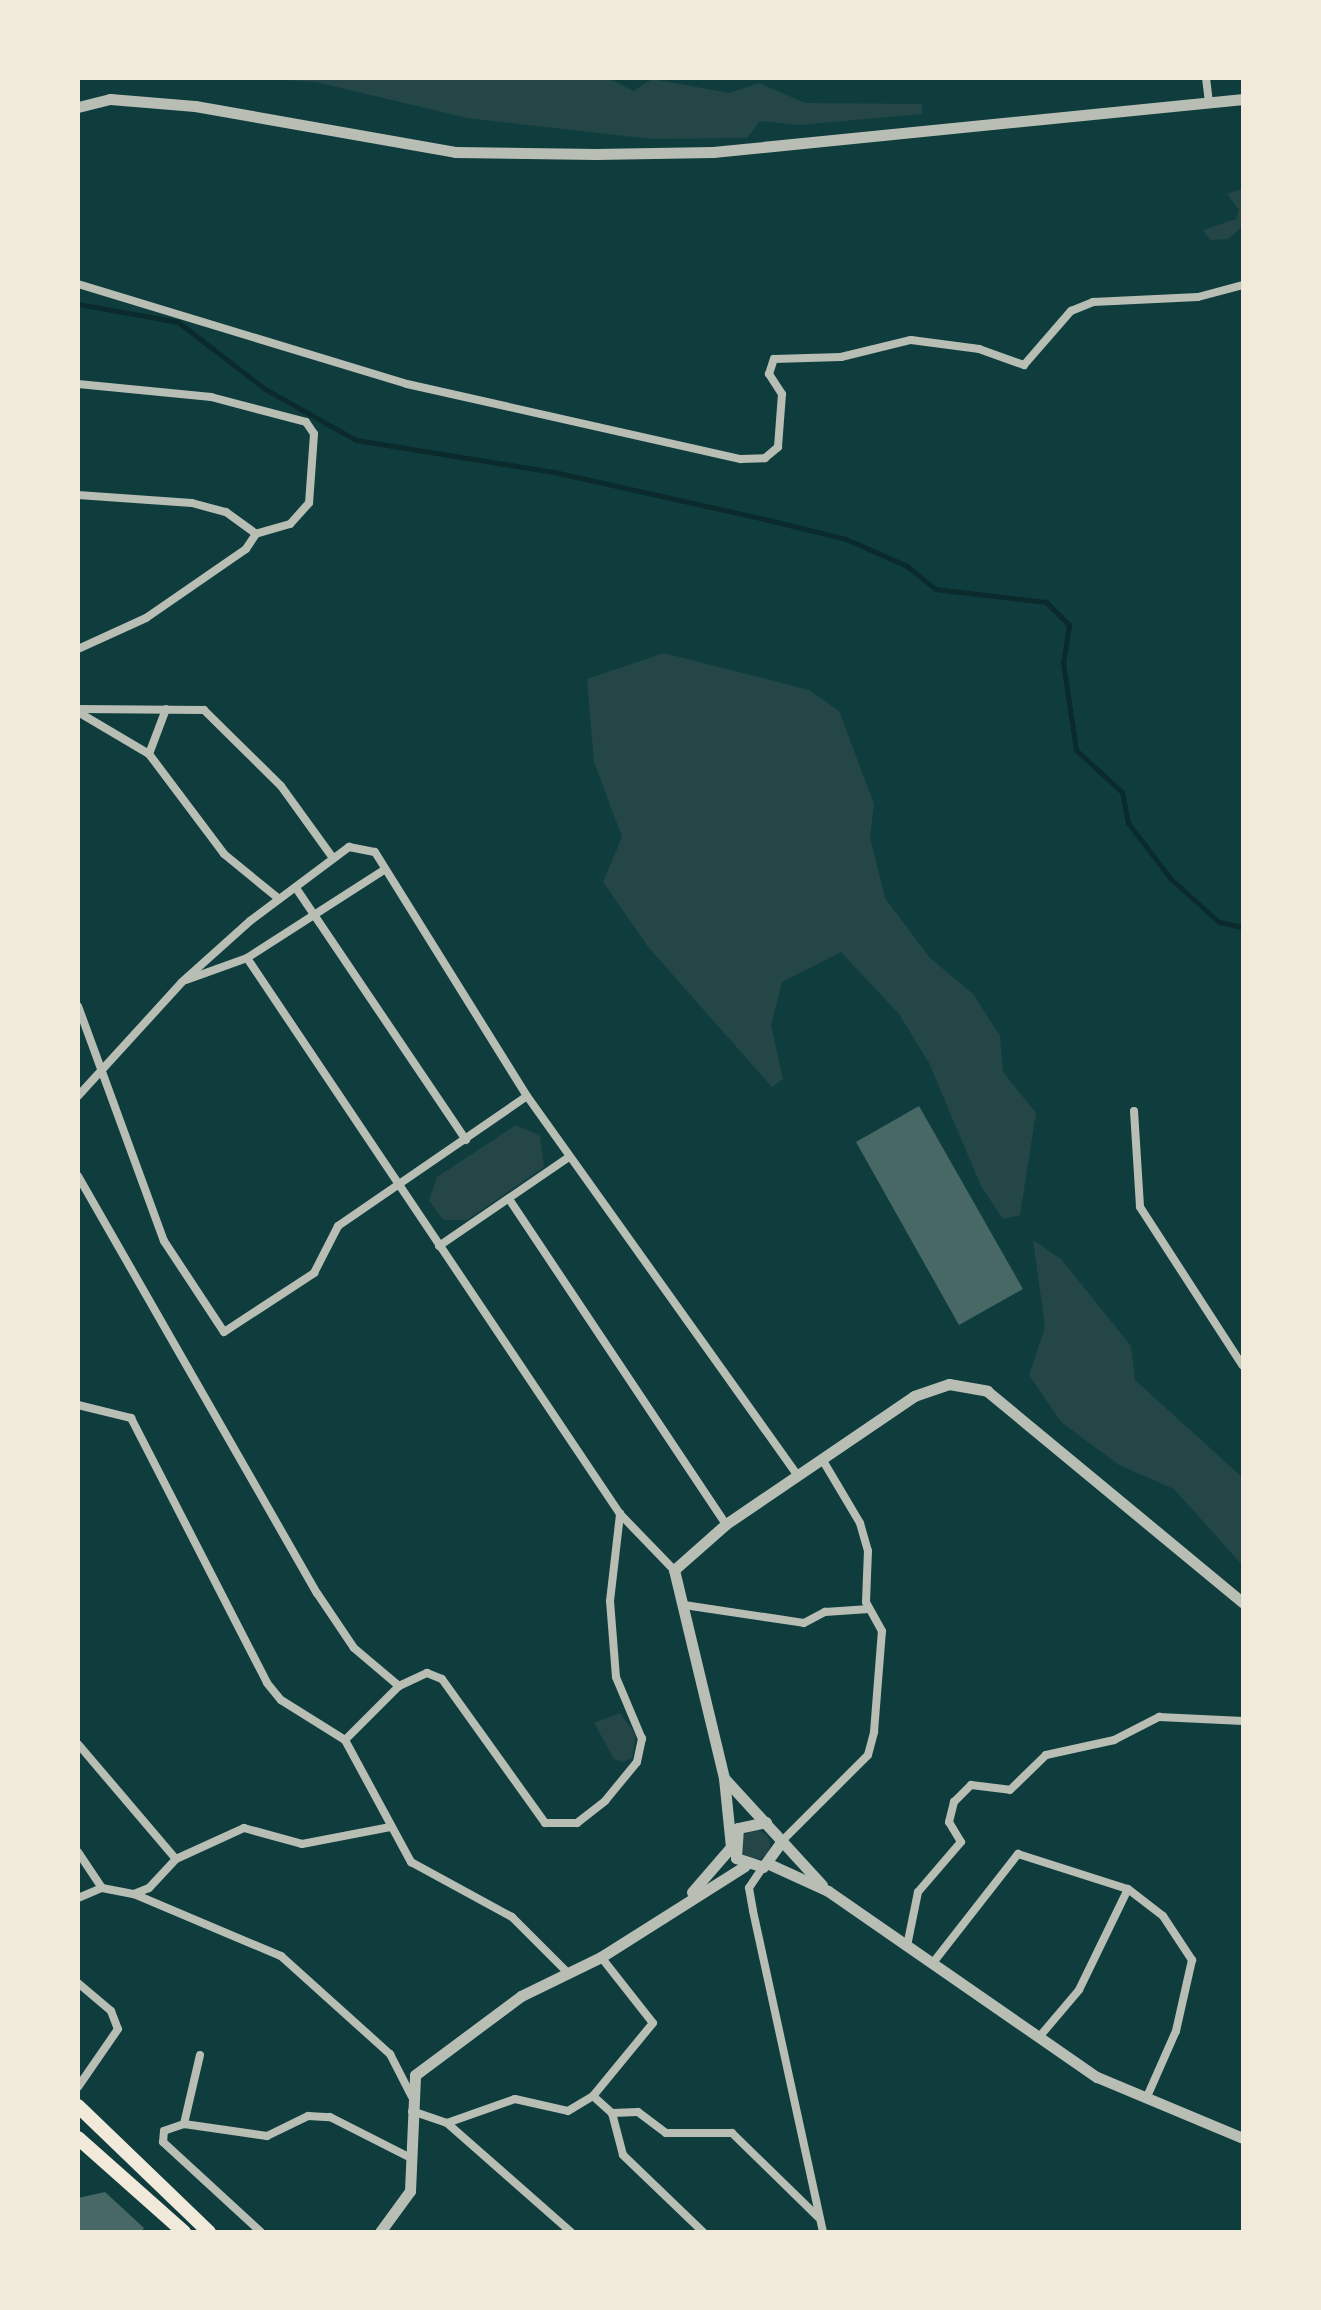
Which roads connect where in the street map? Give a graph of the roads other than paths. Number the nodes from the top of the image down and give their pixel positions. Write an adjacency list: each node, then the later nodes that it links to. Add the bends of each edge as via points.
1 (1206, 78): 3 (street)
2 (1243, 99): 3 (street)
3 (1209, 103): 4 (street, via 901,128 713,152 596,154 455,152 195,106 110,99)
4 (78, 107)
5 (78, 284): 6 (street, via 407,384 741,459 765,458 778,447 782,394 769,374 774,359 841,357 911,340 979,349 1024,365 1071,311 1093,302 1198,297)
6 (1243, 285)
7 (78, 384): 9 (street, via 211,397 306,422 314,434 309,503 290,524)
8 (78, 495): 9 (street, via 192,503 226,512)
9 (256, 534): 10 (street, via 246,549 146,618)
10 (78, 649)
11 (166, 709): 12 (street); 13 (street); 14 (street, via 190,706 220,722)
12 (78, 710): 13 (street)
13 (149, 754): 17 (street, via 224,854)
14 (333, 858): 15 (street, via 365,848); 16 (street)
15 (384, 870): 18 (street); 24 (street)
16 (296, 888): 17 (street); 18 (street)
17 (279, 899): 20 (street)
18 (317, 916): 19 (street); 26 (street)
19 (247, 958): 20 (street); 29 (street)
20 (182, 982): 22 (street)
21 (78, 1006): 22 (street)
22 (103, 1067): 23 (street); 29 (street, via 164,1241 224,1332 314,1273 338,1226)
23 (78, 1096)
24 (527, 1096): 26 (street); 27 (street)
25 (1134, 1111): 32 (street, via 1140,1207)
26 (466, 1140): 29 (street)
27 (569, 1157): 30 (street); 35 (street)
28 (78, 1176): 42 (street, via 317,1593 354,1648)
29 (399, 1189): 31 (street)
30 (509, 1199): 31 (street); 37 (street)
31 (439, 1246): 36 (street)
32 (1243, 1366)
33 (78, 1405): 44 (street, via 131,1418 267,1683 281,1700)
34 (822, 1459): 35 (street); 39 (street, via 914,1396 949,1384 987,1391); 41 (street, via 860,1523)
35 (797, 1475): 37 (street)
36 (620, 1514): 38 (street); 42 (street, via 610,1601 616,1677 642,1739 637,1762 577,1823 537,1816 442,1679 427,1673)
37 (726, 1524): 38 (street)
38 (674, 1570): 40 (street)
39 (1243, 1603)
40 (684, 1605): 41 (street, via 804,1623 825,1612); 46 (street)
41 (869, 1609): 49 (street, via 882,1631 868,1755)
42 (399, 1686): 44 (street)
43 (1243, 1721): 61 (street, via 1159,1717 1114,1740 1046,1755 1010,1790 971,1785 954,1802 949,1822 961,1842 918,1892)
44 (345, 1740): 48 (street)
45 (78, 1744): 52 (street)
46 (724, 1778): 47 (street); 50 (street)
47 (766, 1822): 49 (street); 50 (street, via 744,1823)
48 (390, 1827): 52 (street, via 302,1844 244,1828); 64 (street, via 411,1862 512,1917)
49 (780, 1844): 54 (street); 57 (street)
50 (731, 1847): 53 (street); 60 (street)
51 (78, 1852): 55 (street)
52 (176, 1859): 58 (street)
53 (745, 1866): 54 (street); 60 (street)
54 (766, 1866): 57 (street); 80 (street, via 749,1888)
55 (102, 1888): 58 (street); 59 (street)
56 (1128, 1889): 63 (street, via 1018,1854); 66 (street, via 1079,1990); 71 (street, via 1163,1916 1192,1960 1176,2031)
57 (828, 1891): 61 (street)
58 (134, 1894): 70 (street, via 281,1956 390,2054)
59 (78, 1898)
60 (686, 1898): 62 (street)
61 (907, 1946): 63 (street)
62 (601, 1957): 64 (street); 69 (street, via 653,2023)
63 (932, 1964): 66 (street)
64 (569, 1974): 70 (street, via 521,1996 428,2062 415,2075)
65 (78, 1983): 68 (street, via 111,2011 118,2029)
66 (1040, 2036): 71 (street, via 1097,2077)
67 (200, 2055): 76 (street)
68 (78, 2087)
69 (593, 2096): 74 (street); 75 (street, via 568,2111 515,2099)
70 (412, 2097): 73 (street)
71 (1146, 2099): 78 (street)
72 (78, 2106): 82 (main road)
73 (412, 2111): 75 (street); 79 (street)
74 (612, 2113): 80 (street, via 638,2112 666,2133 732,2133); 86 (street, via 623,2155)
75 (447, 2123): 85 (street)
76 (184, 2124): 79 (street, via 267,2136 308,2116 330,2117); 83 (street, via 164,2131 163,2142)
77 (78, 2138): 81 (main road)
78 (1243, 2138)
79 (409, 2157): 84 (street, via 410,2191)
80 (820, 2219): 87 (street)
81 (184, 2232)
82 (209, 2232)
83 (261, 2232)
84 (380, 2232)
85 (571, 2232)
86 (703, 2232)
87 (823, 2232)

